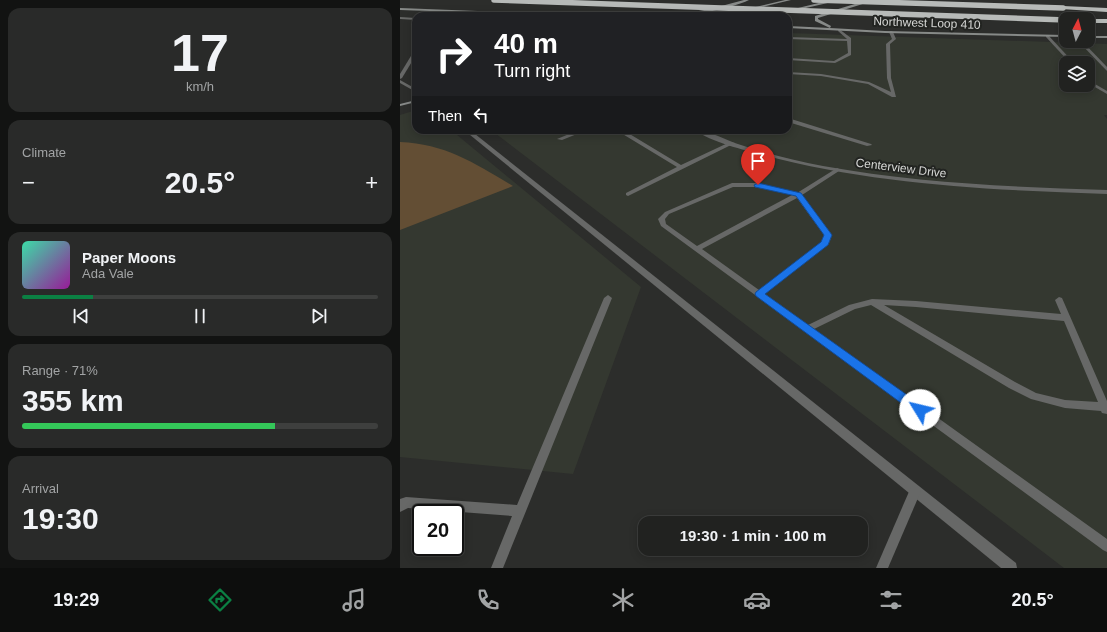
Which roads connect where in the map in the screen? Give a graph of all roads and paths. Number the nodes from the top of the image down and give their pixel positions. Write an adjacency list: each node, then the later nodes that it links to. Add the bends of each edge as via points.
1 (483, 0): 3 (highway)
2 (491, 0): 3 (highway)
3 (494, 0): 18 (highway, bridge)
4 (747, 0): 13 (main road)
5 (789, 0): 14 (main road)
6 (814, 0): 10 (highway, bridge)
7 (834, 0): 15 (main road)
8 (872, 0): 23 (main road, via 816,17 816,20 829,27)
9 (400, 10): 11 (main road)
10 (1107, 10)
11 (450, 11): 12 (main road)
12 (474, 12)
13 (698, 12)
14 (737, 12)
15 (784, 12)
16 (400, 18): 17 (street)
17 (412, 19)
18 (1059, 20)
19 (1095, 21): 20 (highway)
20 (1107, 21)
21 (792, 27): 22 (main road, Northwest Loop 410)
22 (840, 30): 23 (main road, Northwest Loop 410); 30 (street)
23 (885, 32): 24 (main road, Northwest Loop 410)
24 (891, 32): 25 (main road, Northwest Loop 410); 36 (street, via 894,39 888,44 889,78 894,96 869,83 821,75)
25 (1047, 36): 26 (main road, Northwest Loop 410); 32 (street)
26 (1059, 36)
27 (1095, 37): 28 (main road)
28 (1107, 37)
29 (792, 38): 30 (street)
30 (849, 40): 34 (street, via 850,54 835,62)
31 (1087, 48): 35 (street)
32 (1066, 56)
33 (412, 58): 37 (street)
34 (792, 59)
35 (1107, 70)
36 (792, 74)
37 (400, 81): 39 (street)
38 (1095, 85): 40 (street)
39 (412, 88)
40 (1107, 93)
41 (412, 102): 42 (main road)
42 (400, 105)
43 (792, 121): 50 (street)
44 (473, 134): 64 (street)
45 (573, 134): 48 (street)
46 (626, 134): 51 (street)
47 (708, 134): 49 (street, Centerview Drive)
48 (560, 139)
49 (732, 143): 51 (street); 52 (street, Centerview Drive, via 753,151)
50 (869, 144)
51 (681, 167): 54 (street)
52 (837, 170): 53 (street, Centerview Drive, via 954,186); 55 (street)
53 (1107, 192)
54 (628, 194)
55 (798, 195): 56 (street); 56 (street, via 758,185 732,185 667,213 661,219 663,225); 57 (street, via 828,235 825,243)
56 (697, 249): 57 (street)
57 (759, 294): 62 (street)
58 (608, 298): 66 (street)
59 (1059, 300): 61 (street)
60 (872, 302): 61 (street); 62 (street, via 852,307); 63 (street, via 1012,386 1034,396 1065,404)
61 (1067, 318): 63 (street)
62 (807, 329): 67 (street)
63 (1106, 410)
64 (915, 491): 69 (street); 70 (street)
65 (400, 506): 66 (street, via 406,502)
66 (520, 511): 68 (street)
67 (1107, 546)
68 (497, 568)
69 (882, 568)
70 (1011, 568)

